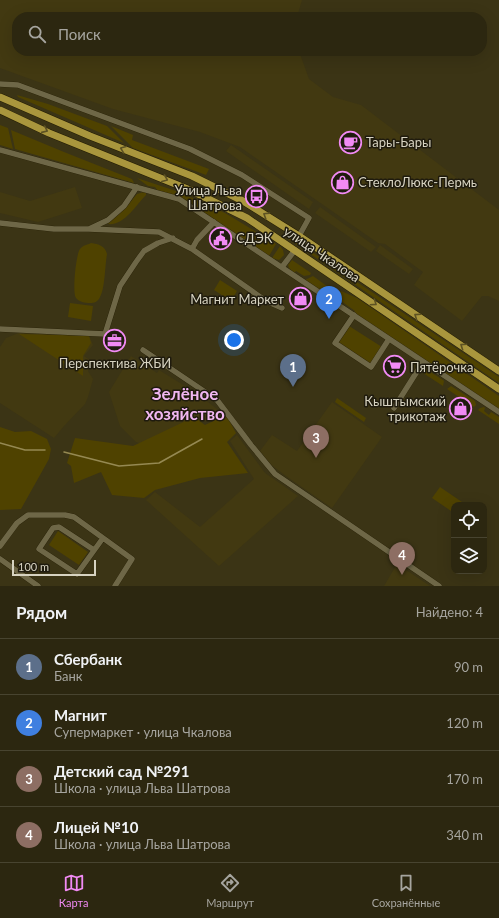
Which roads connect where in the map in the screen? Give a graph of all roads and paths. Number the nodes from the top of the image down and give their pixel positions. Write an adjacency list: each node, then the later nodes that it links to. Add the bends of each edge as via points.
1 (0, 84): 9 (street, via 18,85 45,94 190,149 242,175 310,218)
2 (0, 98): 9 (main road, улица Чкалова, one-way to 2, via 243,201 192,176)
3 (0, 110): 12 (main road, улица Чкалова, one-way to 12, via 49,133 225,205)
4 (0, 150): 5 (street)
5 (137, 187): 6 (street, via 179,199); 8 (street, via 124,206 108,220)
6 (214, 222): 11 (street); 13 (street)
7 (0, 223): 8 (street)
8 (89, 230): 10 (street, via 159,232)
9 (299, 236): 20 (main road, улица Чкалова, one-way to 9)
10 (173, 238): 11 (street); 16 (street, via 144,251 136,262 120,286 104,334)
11 (192, 249): 14 (street, via 266,301)
12 (295, 250): 13 (street); 21 (main road, улица Чкалова, one-way to 21)
13 (282, 267): 15 (street)
14 (282, 308)
15 (354, 315): 17 (street); 17 (street, via 335,343 371,367)
16 (0, 329)
17 (389, 339): 19 (street)
18 (143, 350): 30 (street, via 217,400 275,474)
19 (423, 362): 22 (street); 23 (street)
20 (499, 370)
21 (499, 389)
22 (394, 408)
23 (499, 412)
24 (103, 538): 25 (street, via 74,517 28,515 17,523); 26 (street); 29 (street, via 132,559)
25 (0, 546)
26 (94, 550): 26 (street, via 77,574 39,549 53,528 58,527)
27 (0, 559): 28 (street)
28 (38, 586)
29 (116, 586)
30 (439, 586)

